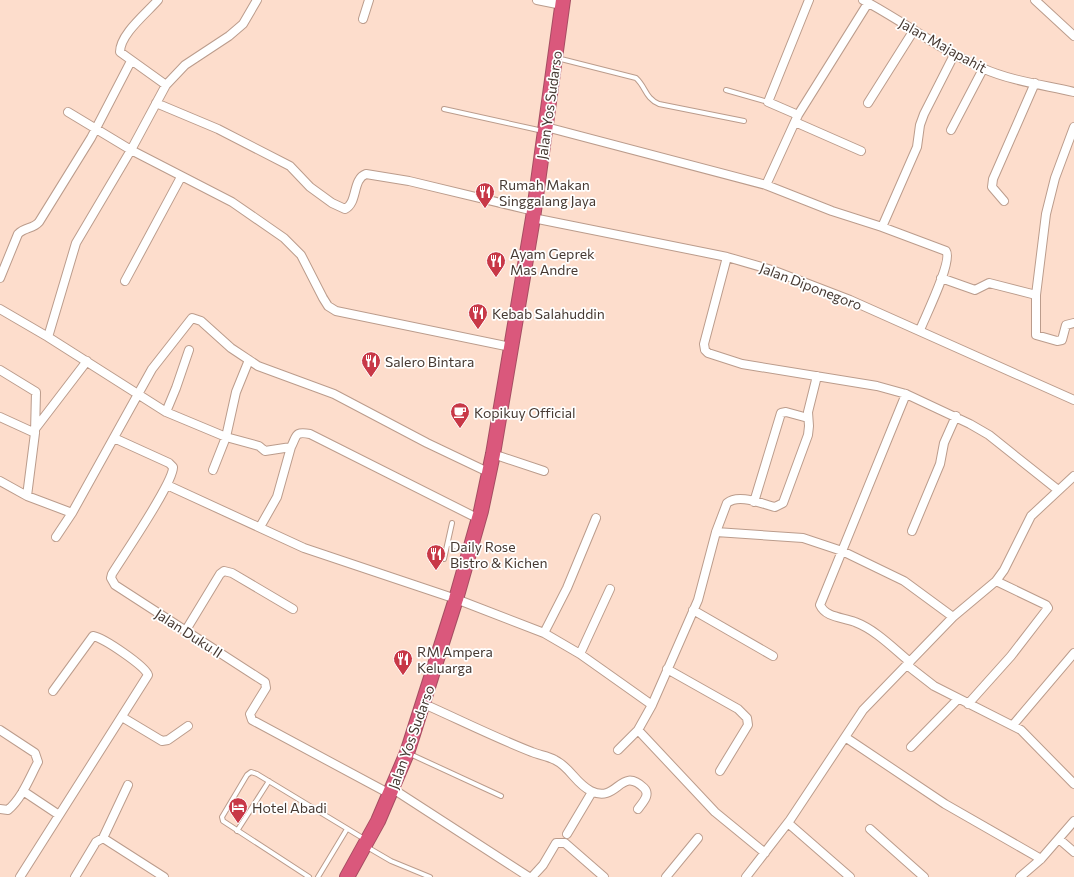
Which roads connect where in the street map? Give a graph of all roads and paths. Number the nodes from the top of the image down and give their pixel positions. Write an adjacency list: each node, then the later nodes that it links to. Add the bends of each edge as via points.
1 (158, 0): 14 (street, via 133,26 120,49 121,54)
2 (257, 0): 17 (street, via 243,24 230,36 185,65)
3 (369, 0): 9 (street)
4 (537, 0): 8 (street)
5 (809, 0): 20 (street)
6 (1035, 0): 11 (street)
7 (866, 1): 10 (street, Jalan Majapahit); 25 (street)
8 (562, 3): 13 (highway, Jalan Yos Sudarso)
9 (363, 18)
10 (914, 30): 12 (street, Jalan Majapahit); 22 (street)
11 (1074, 36)
12 (954, 54): 15 (street, Jalan Majapahit); 37 (street, via 924,114 917,147)
13 (555, 57): 26 (lane, via 636,78 642,83 647,96 659,104); 29 (highway, Jalan Yos Sudarso)
14 (131, 61): 17 (street); 28 (street)
15 (983, 69): 16 (street, Jalan Majapahit); 30 (street)
16 (1035, 83): 19 (street, Jalan Majapahit); 35 (street, via 993,179 992,187)
17 (166, 85): 21 (street)
18 (726, 90): 20 (lane)
19 (1074, 92)
20 (768, 102): 25 (street)
21 (156, 103): 31 (street); 36 (street, Jalan Diponegoro, via 251,145 290,166 310,187 345,209 349,206 359,179 366,174 423,184)
22 (868, 103)
23 (444, 109): 29 (lane)
24 (68, 112): 28 (street)
25 (797, 119): 32 (street); 34 (street)
26 (744, 121)
27 (1074, 127): 42 (street, via 1055,178 1046,214)
28 (96, 129): 31 (street); 39 (street, via 39,222 18,234)
29 (546, 130): 34 (street); 36 (highway, Jalan Yos Sudarso)
30 (951, 130)
31 (131, 150): 33 (street); 46 (street, via 76,243)
32 (861, 151)
33 (181, 177): 41 (street); 47 (street, via 232,202 290,242 301,255 328,306 336,311)
34 (766, 185): 37 (street)
35 (1004, 201)
36 (533, 215): 38 (street, Jalan Diponegoro); 47 (highway, Jalan Yos Sudarso)
37 (882, 227): 40 (street, via 946,251 948,254)
38 (727, 257): 45 (street, Jalan Diponegoro, via 810,284); 52 (street, via 704,344 705,350 742,364)
39 (0, 278)
40 (941, 278): 42 (street, via 975,290 988,283); 45 (street)
41 (125, 281)
42 (1036, 295): 44 (street, via 1035,332 1038,337 1062,340 1066,325)
43 (0, 309): 46 (street)
44 (1074, 322)
45 (920, 330): 55 (street, Jalan Diponegoro)
46 (48, 337): 50 (street)
47 (511, 347): 64 (highway, Jalan Yos Sudarso)
48 (189, 350): 56 (street)
49 (249, 360): 53 (street, via 231,348 201,321 192,318 157,360); 61 (street, via 236,392); 67 (street, via 258,366 334,394 427,443)
50 (87, 362): 53 (street); 60 (street)
51 (0, 370): 60 (street, via 36,392)
52 (817, 376): 54 (street, via 877,386); 59 (street, via 808,407)
53 (137, 394): 56 (street); 62 (street)
54 (906, 394): 57 (street); 83 (street)
55 (1074, 400)
56 (166, 412): 61 (street)
57 (956, 416): 71 (street, via 989,436); 79 (street, via 944,443 940,464)
58 (0, 417): 60 (street)
59 (808, 418): 73 (street, via 808,435 783,503 775,507); 73 (street, via 786,412 781,414)
60 (35, 431): 72 (street)
61 (226, 437): 63 (street, via 259,446 265,451); 65 (street)
62 (114, 438): 70 (street, Jalan Duku II, via 171,464 174,471); 74 (street)
63 (291, 447): 76 (street, via 294,437 298,434 310,434); 78 (street, via 277,497)
64 (493, 454): 66 (street); 67 (highway, Jalan Yos Sudarso)
65 (213, 470)
66 (544, 471)
67 (490, 472): 76 (highway, Jalan Yos Sudarso)
68 (1074, 476): 71 (street)
69 (0, 481): 72 (street)
70 (167, 485): 78 (street); 92 (street, Jalan Duku II, via 111,578 115,585)
71 (1058, 490): 86 (street, via 1031,516)
72 (27, 496): 74 (street)
73 (754, 502): 80 (street, via 739,498 731,500 725,506)
74 (72, 514): 81 (street)
75 (596, 518): 93 (street, via 567,588)
76 (479, 519): 84 (highway, Jalan Yos Sudarso)
77 (452, 523): 82 (lane)
78 (260, 527): 88 (street, via 304,548)
79 (912, 531)
80 (716, 532): 83 (street, via 803,538); 90 (street)
81 (56, 537)
82 (448, 543): 84 (lane); 85 (lane)
83 (842, 551): 91 (street, via 904,581); 97 (street, via 820,605 822,610 867,628)
84 (470, 553): 88 (highway, Jalan Yos Sudarso)
85 (444, 559)
86 (996, 581): 91 (street); 102 (street, via 1048,608 1011,656)
87 (610, 589): 95 (street)
88 (456, 599): 93 (street); 101 (highway, Jalan Yos Sudarso)
89 (293, 609): 92 (street, via 232,573 224,571)
90 (693, 610): 96 (street); 98 (street)
91 (953, 617): 97 (street)
92 (186, 630): 118 (street, Jalan Duku II, via 265,682 266,688 250,714 252,720)
93 (544, 633): 95 (street)
94 (1074, 653): 105 (street)
95 (580, 654): 103 (street)
96 (773, 656)
97 (909, 663): 100 (street, via 934,686); 109 (street, via 863,710)
98 (668, 669): 103 (street); 113 (street, via 738,709 747,718 748,725)
99 (53, 691): 104 (street, via 94,636 147,672 146,679)
100 (958, 699): 102 (street); 110 (street)
101 (424, 704): 112 (highway, Jalan Yos Sudarso); 119 (street, via 555,760 564,765 584,788)
102 (968, 704): 105 (street)
103 (652, 705): 108 (street)
104 (122, 717): 106 (street, via 162,741 168,740); 123 (street)
105 (1014, 725): 115 (street, via 1029,736)
106 (188, 726)
107 (0, 730): 117 (street, via 37,756 38,762)
108 (638, 730): 111 (street); 135 (street, via 715,812)
109 (845, 737): 125 (street); 136 (street, via 945,804)
110 (911, 747)
111 (618, 750)
112 (408, 752): 118 (highway, Jalan Yos Sudarso); 120 (lane)
113 (720, 771)
114 (269, 781): 126 (lane); 128 (lane); 128 (lane, via 251,772 247,775 222,817 225,823)
115 (1074, 784)
116 (128, 785): 130 (street)
117 (23, 791): 121 (street, via 8,810); 123 (street)
118 (391, 792): 133 (highway, Jalan Yos Sudarso); 144 (street)
119 (592, 792): 122 (street, via 608,793 625,780 632,780 647,792); 129 (street)
120 (501, 796)
121 (0, 809)
122 (638, 809)
123 (59, 815): 137 (street)
124 (1074, 821): 132 (street)
125 (788, 823): 135 (street); 148 (street)
126 (347, 829): 133 (lane); 141 (lane)
127 (870, 829): 149 (street)
128 (237, 831): 140 (lane)
129 (567, 834)
130 (103, 838): 138 (street, via 96,842); 139 (street)
131 (698, 838): 146 (street)
132 (1059, 839): 134 (street); 136 (street)
133 (366, 843): 142 (highway, Jalan Yos Sudarso); 143 (lane, via 391,861)
134 (1074, 852)
135 (765, 853): 147 (street)
136 (1041, 859): 150 (street)
137 (20, 877)
138 (74, 877)
139 (164, 877)
140 (309, 877)
141 (318, 877)
142 (347, 877)
143 (430, 877)
144 (530, 877): 145 (street, via 543,865 556,843 560,842 565,843)
145 (604, 877)
146 (666, 877)
147 (746, 877)
148 (850, 877)
149 (924, 877)
150 (1020, 877)

